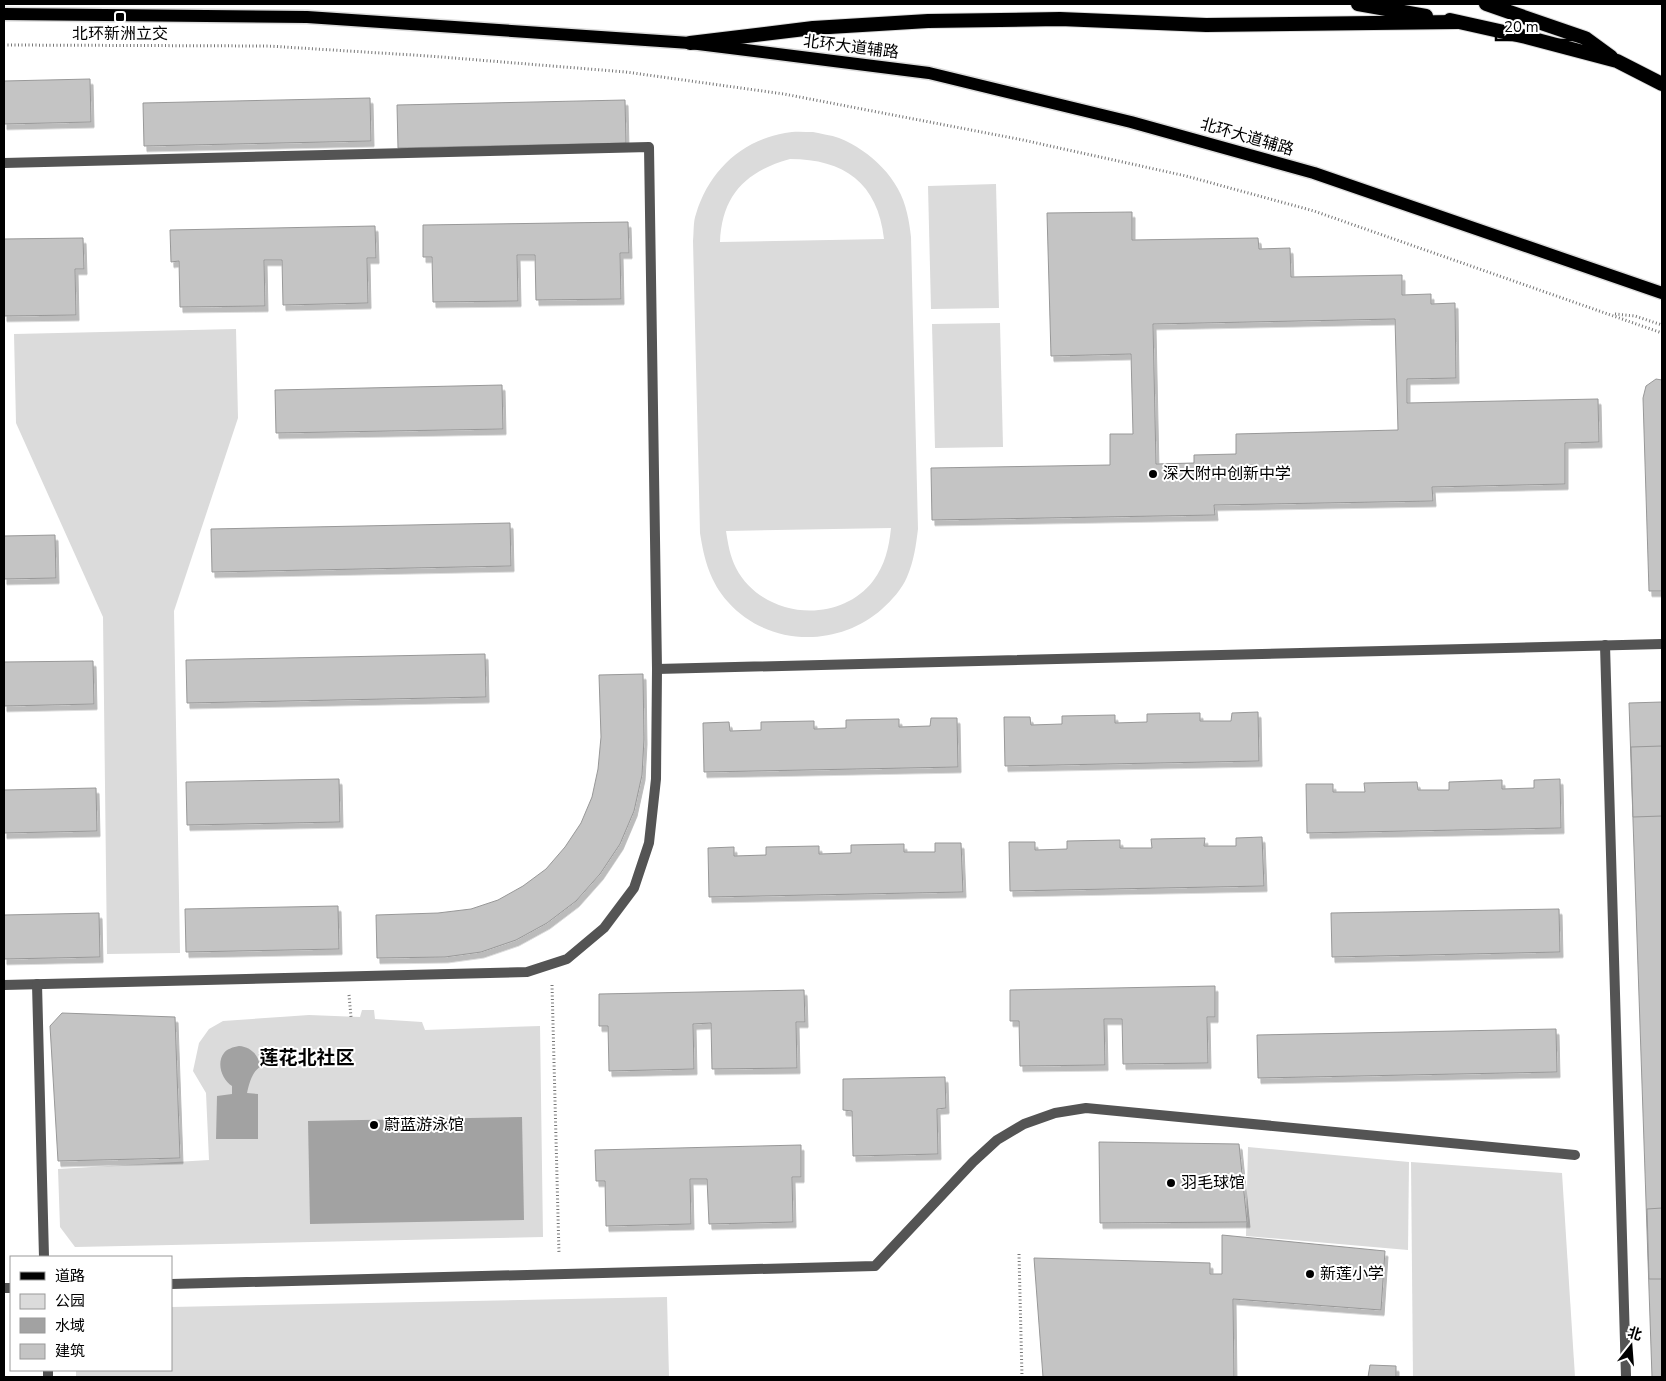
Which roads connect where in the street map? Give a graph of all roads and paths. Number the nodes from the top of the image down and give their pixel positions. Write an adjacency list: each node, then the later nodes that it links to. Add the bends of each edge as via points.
1 (1358, 4): 4 (highway)
2 (1486, 4): 7 (highway, via 1585,38)
3 (4, 14): 5 (main road, 北环大道辅路, via 307,17)
4 (1457, 22): 5 (highway, via 1206,25 1060,19 928,20 813,28); 7 (highway)
5 (690, 43): 10 (main road, 北环大道辅路, via 929,73 1131,122 1314,173)
6 (4, 46): 11 (path, via 268,46 401,54 626,72 784,94 1023,140 1186,176 1314,211)
7 (1617, 61): 8 (highway)
8 (1662, 84)
9 (4, 163): 16 (street, via 649,147)
10 (1662, 293)
11 (1609, 313): 12 (path, via 1634,316); 13 (path)
12 (1662, 325)
13 (1662, 333)
14 (1662, 644): 15 (street)
15 (1606, 645): 16 (street); 26 (street)
16 (657, 670): 17 (street, via 656,779 649,843 634,888 604,928 567,959)
17 (552, 964): 18 (street, via 527,972); 23 (path)
18 (37, 984): 19 (street); 22 (street)
19 (4, 985)
20 (1575, 1154): 23 (street, via 1086,1108 1047,1115 997,1140 875,1266)
21 (1019, 1254): 25 (path)
22 (44, 1256)
23 (559, 1274): 24 (street)
24 (172, 1284)
25 (1022, 1377)
26 (1626, 1377)

